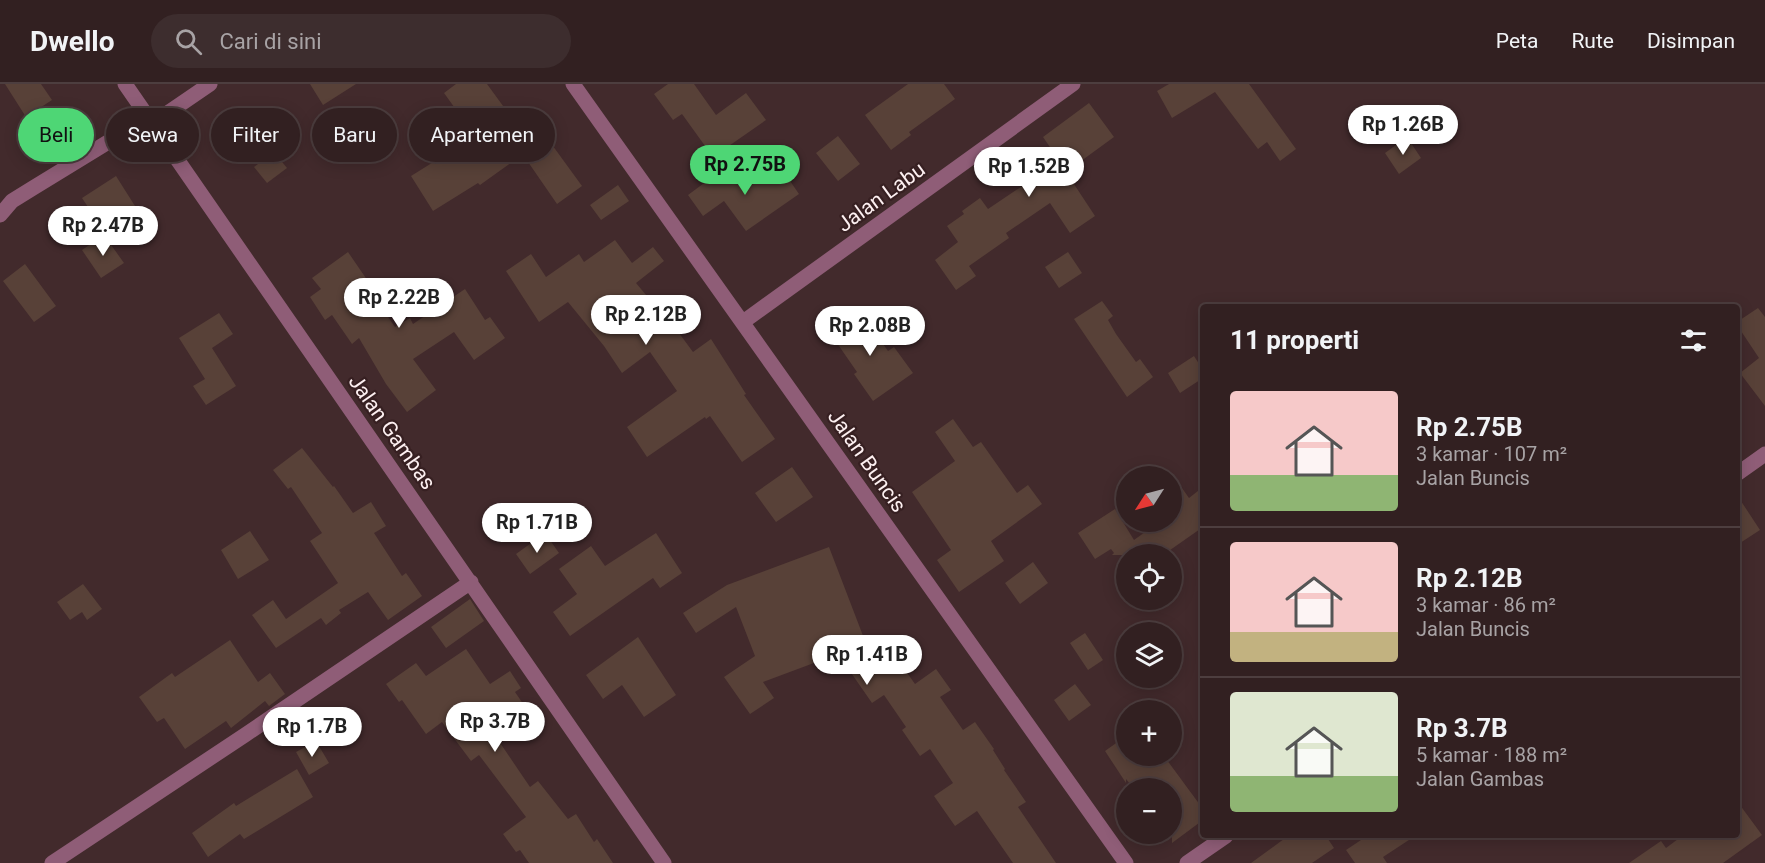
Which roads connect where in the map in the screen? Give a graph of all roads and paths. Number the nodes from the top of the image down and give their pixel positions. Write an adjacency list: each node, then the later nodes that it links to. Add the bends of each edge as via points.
1 (125, 84): 5 (street, Jalan Gambas)
2 (210, 84): 6 (street)
3 (573, 84): 10 (street, Jalan Buncis)
4 (1073, 84): 10 (street, Jalan Labu)
5 (142, 108)
6 (171, 108)
7 (106, 146): 9 (street, via 12,201)
8 (180, 162): 13 (street, Jalan Gambas)
9 (0, 215)
10 (743, 322): 17 (street, Jalan Buncis)
11 (1765, 454): 12 (street)
12 (1740, 472)
13 (471, 582): 15 (street); 16 (street, Jalan Gambas)
14 (1223, 838): 18 (street)
15 (52, 863)
16 (664, 863)
17 (1126, 863)
18 (1187, 863)

